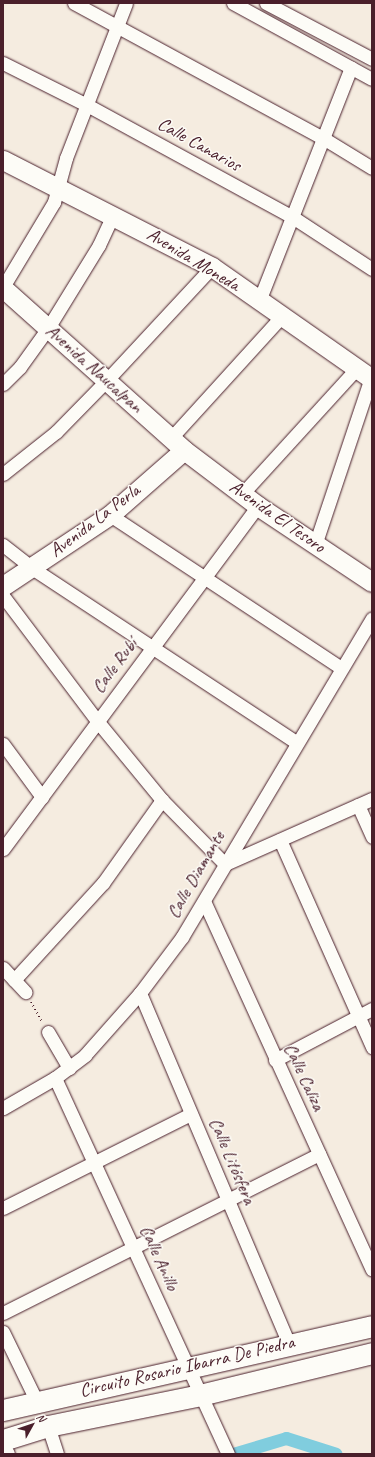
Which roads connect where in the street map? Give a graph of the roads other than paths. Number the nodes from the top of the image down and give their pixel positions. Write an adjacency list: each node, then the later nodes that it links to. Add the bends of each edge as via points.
1 (74, 3): 5 (street)
2 (126, 3): 5 (street)
3 (266, 3): 6 (street)
4 (239, 6): 8 (street)
5 (117, 26): 10 (street); 11 (street)
6 (372, 59)
7 (3, 63): 10 (street, Calle Canarios)
8 (351, 68): 9 (street); 11 (street)
9 (372, 79)
10 (87, 105): 14 (street); 16 (street, Calle Canarios)
11 (323, 138): 13 (street); 16 (street)
12 (3, 160): 14 (main road, Avenida Moneda)
13 (372, 168)
14 (58, 187): 15 (main road, Avenida Moneda); 19 (street, via 47,216)
15 (113, 215): 17 (main road, Avenida Moneda); 22 (street, via 99,245)
16 (291, 216): 18 (street, Calle Canarios); 20 (street)
17 (212, 267): 20 (main road, Avenida Moneda); 24 (street)
18 (372, 269)
19 (3, 288): 22 (main road, Avenida Naucalpan)
20 (259, 301): 21 (main road, Avenida Moneda)
21 (282, 316): 23 (main road, Avenida Moneda); 26 (street)
22 (48, 328): 24 (main road, Avenida Naucalpan); 25 (street, via 20,367)
23 (366, 375): 28 (street); 32 (street)
24 (106, 381): 26 (main road, Avenida Naucalpan); 27 (street, via 56,432)
25 (3, 384)
26 (177, 444): 28 (main road, Avenida El Tesoro); 30 (main road, Avenida La Perla)
27 (3, 474)
28 (242, 494): 29 (main road, Avenida El Tesoro)
29 (258, 506): 32 (main road, Avenida El Tesoro); 34 (street, Calle Rubí)
30 (110, 515): 33 (main road, Avenida La Perla); 34 (street)
31 (3, 545): 33 (street)
32 (315, 545): 35 (main road, Avenida El Tesoro)
33 (32, 568): 36 (main road, Avenida La Perla); 39 (street)
34 (204, 578): 39 (street, Calle Rubí); 40 (street)
35 (372, 582)
36 (3, 586)
37 (3, 596): 41 (street)
38 (372, 618): 40 (street, Calle Diamante)
39 (154, 646): 41 (street, Calle Rubí); 42 (street)
40 (341, 668): 42 (street, Calle Diamante)
41 (98, 722): 44 (street, Calle Rubí); 46 (street)
42 (296, 742): 51 (street, Calle Diamante)
43 (3, 744): 44 (street)
44 (42, 797): 50 (street, Calle Rubí)
45 (372, 799): 47 (street)
46 (162, 800): 51 (street); 54 (street, via 103,882)
47 (358, 805): 48 (street); 49 (street)
48 (372, 837)
49 (280, 840): 51 (street); 58 (street)
50 (4, 844)
51 (225, 864): 52 (street, Calle Diamante)
52 (204, 901): 56 (street, Calle Diamante, via 182,937); 61 (street, Calle Caliza)
53 (3, 968): 54 (street)
54 (14, 980): 55 (street)
55 (25, 992)
56 (140, 993): 62 (street, Calle Diamante, via 102,1038); 65 (street, Calle Litósfera)
57 (372, 1009): 58 (street)
58 (358, 1016): 60 (street); 61 (street)
59 (48, 1032): 62 (street)
60 (372, 1047)
61 (275, 1060): 66 (street, Calle Caliza)
62 (69, 1068): 63 (street, Calle Diamante)
63 (56, 1078): 64 (street, Calle Diamante); 67 (street, Calle Anillo)
64 (3, 1108)
65 (191, 1114): 67 (street); 68 (street, Calle Litósfera)
66 (319, 1154): 68 (street); 71 (street, Calle Caliza)
67 (95, 1162): 69 (street); 70 (street, Calle Anillo)
68 (228, 1200): 70 (street); 75 (street, Calle Litósfera)
69 (3, 1208)
70 (134, 1248): 72 (street); 77 (street, Calle Anillo)
71 (372, 1268)
72 (3, 1313)
73 (372, 1326): 75 (main road, Circuito Rosario Ibarra De Piedra)
74 (3, 1332): 79 (street)
75 (290, 1344): 77 (main road, Circuito Rosario Ibarra De Piedra)
76 (372, 1352): 78 (main road)
77 (188, 1367): 78 (street, Calle Anillo); 79 (main road, Circuito Rosario Ibarra De Piedra)
78 (200, 1395): 81 (main road); 84 (street, Calle Anillo)
79 (37, 1402): 80 (main road, Circuito Rosario Ibarra De Piedra)
80 (3, 1410)
81 (48, 1426): 82 (main road); 86 (street)
82 (3, 1440)
83 (3, 1444): 85 (street)
84 (225, 1449)
85 (8, 1454)
86 (56, 1454)

